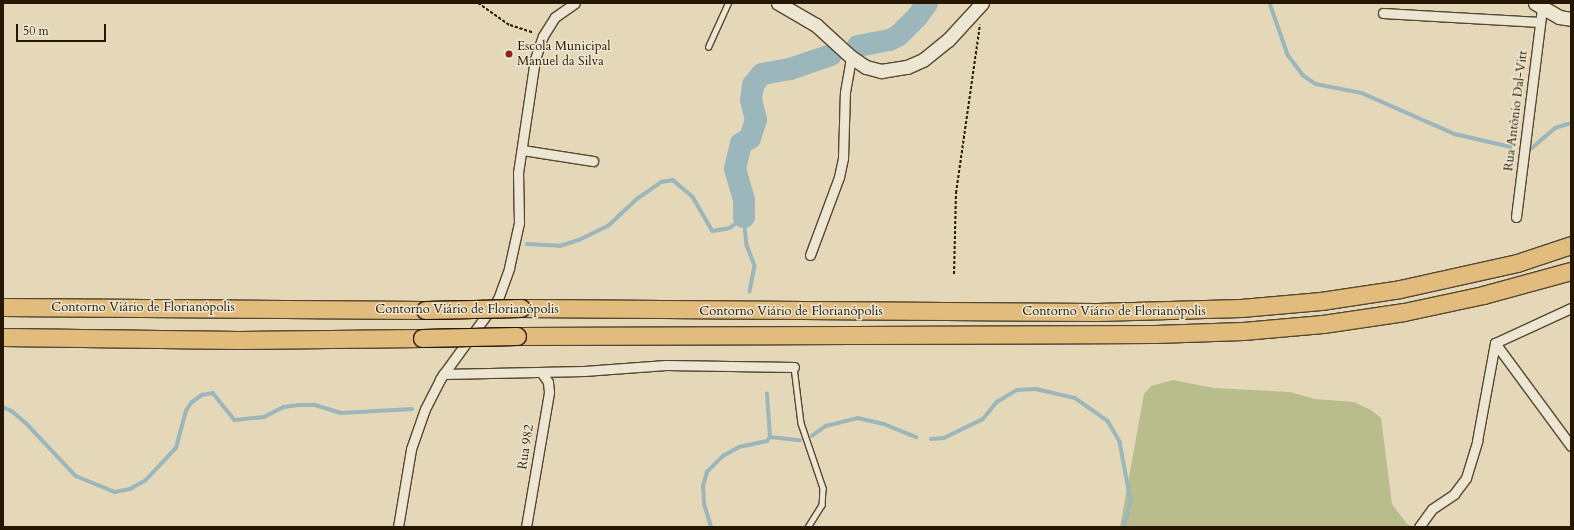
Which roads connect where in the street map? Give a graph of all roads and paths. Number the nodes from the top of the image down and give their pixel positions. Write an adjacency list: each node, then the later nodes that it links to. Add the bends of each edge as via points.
1 (478, 3): 11 (path, via 510,25)
2 (575, 3): 11 (street, via 555,17)
3 (728, 3): 12 (lane)
4 (778, 3): 13 (street, via 816,25)
5 (982, 3): 13 (street, via 948,40 923,60 907,67 881,70 866,67)
6 (1539, 6): 8 (street); 9 (street, Rua Antônio Dal-Vitt)
7 (1384, 13): 9 (street)
8 (1571, 19)
9 (1540, 22): 16 (street, Rua Antônio Dal-Vitt)
10 (980, 24): 20 (path, via 956,193)
11 (543, 36): 14 (street, via 535,59)
12 (708, 47)
13 (851, 57): 18 (street, via 845,92 843,158 839,177)
14 (522, 150): 15 (street); 27 (street, via 518,172 519,224 509,268 498,299)
15 (593, 161)
16 (1516, 217)
17 (1571, 245): 21 (highway, Contorno Viário de Florianópolis, bridge, via 1517,263 1408,288 1321,301 1241,308 1097,312)
18 (810, 255)
19 (1571, 271): 23 (highway, Contorno Viário de Florianópolis, bridge, via 1483,295 1404,312 1324,324 1243,331 1148,334 517,336 223,340)
20 (954, 274)
21 (3, 307)
22 (1571, 308): 24 (street)
23 (3, 337)
24 (1495, 343): 28 (street); 32 (street, via 1477,440 1466,478 1454,494 1432,509)
25 (794, 367): 26 (street, via 666,365); 31 (lane, via 801,423 823,488 822,505)
26 (542, 373): 27 (street); 30 (street, Rua 982, via 548,382 549,392)
27 (444, 374): 29 (street, via 425,409 411,449)
28 (1571, 446)
29 (398, 527)
30 (526, 527)
31 (808, 527)
32 (1419, 527)

